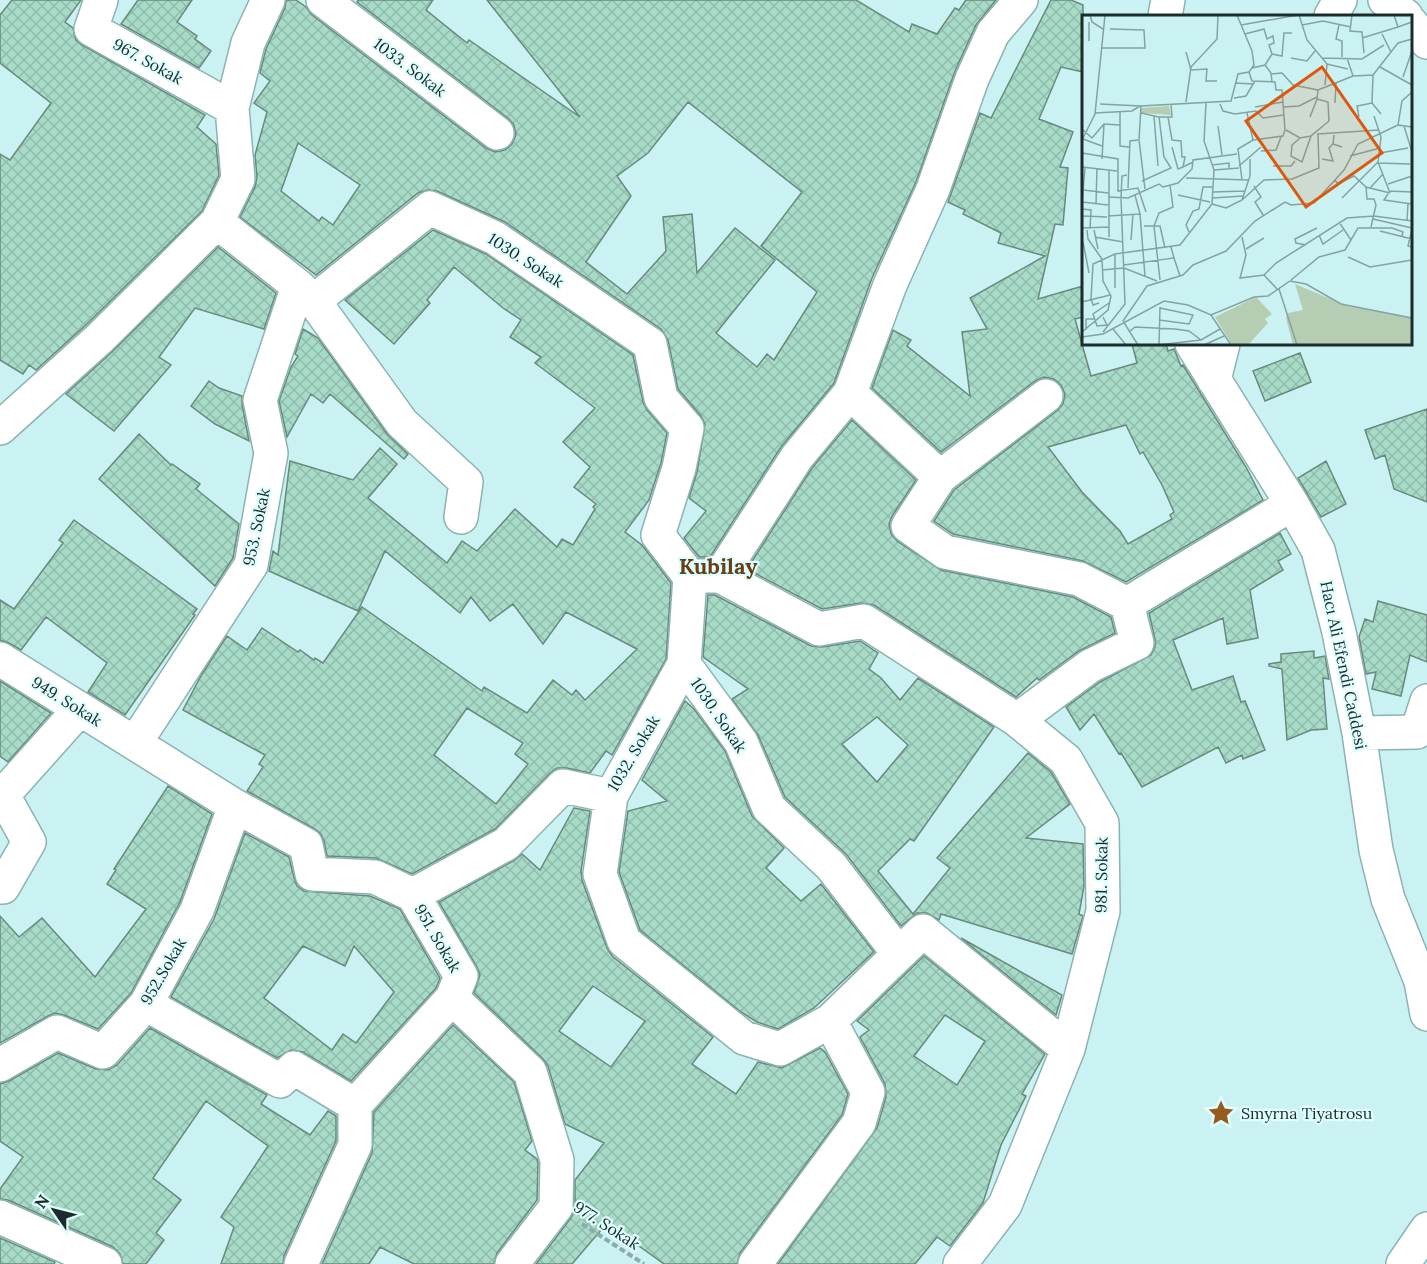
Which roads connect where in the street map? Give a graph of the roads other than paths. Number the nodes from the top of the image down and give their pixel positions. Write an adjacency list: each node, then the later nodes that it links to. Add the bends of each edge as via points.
1 (101, 0): 15 (street, 967. Sokak, via 91,29)
2 (268, 0): 15 (street, via 248,43)
3 (323, 0): 16 (street, 1033. Sokak)
4 (1021, 0): 22 (street, via 993,33 972,79 933,189 890,285)
5 (1168, 0): 9 (street)
6 (1340, 0): 10 (street)
7 (1385, 0): 11 (street)
8 (1415, 0): 12 (street)
9 (1165, 15)
10 (1332, 15)
11 (1406, 15)
12 (1408, 15)
13 (1412, 24): 14 (street)
14 (1427, 42)
15 (232, 108): 17 (street, via 238,179)
16 (497, 133)
17 (217, 222): 18 (street); 24 (street, via 100,338)
18 (306, 294): 27 (street, via 402,423 466,482); 28 (street, 1030. Sokak, via 430,208 495,238 650,344 661,398 687,428 658,536); 36 (street, 953. Sokak, via 260,400 271,453 251,565)
19 (1193, 345): 21 (street, Hacı Ali Efendi Caddesi)
20 (1223, 345): 21 (street)
21 (1214, 380): 26 (street, Hacı Ali Efendi Caddesi)
22 (850, 393): 25 (street); 28 (street)
23 (1046, 396): 25 (street)
24 (0, 428)
25 (940, 477): 29 (street, via 908,526 945,552 1079,579)
26 (1292, 504): 29 (street); 35 (street, Hacı Ali Efendi Caddesi, via 1318,550)
27 (460, 517)
28 (705, 576): 31 (street, 1030. Sokak); 34 (street, 981. Sokak, via 819,629 864,621)
29 (1127, 604): 34 (street, via 1137,643 1090,666)
30 (0, 659): 33 (street, 949. Sokak)
31 (684, 664): 37 (street, 1032. Sokak); 41 (street, 1030. Sokak, via 741,742 769,808 831,866)
32 (1427, 701): 35 (street, via 1417,732)
33 (79, 710): 36 (street, 949. Sokak); 39 (street, via 3,795 29,842)
34 (1017, 720): 46 (street, 981. Sokak, via 1066,760 1102,823 1103,911)
35 (1359, 733): 44 (street, Hacı Ali Efendi Caddesi, via 1376,850 1388,899 1421,981)
36 (135, 743): 38 (street, 951. Sokak)
37 (610, 796): 40 (street, 1032. Sokak, via 563,786 506,844); 45 (street, via 600,874 624,940 744,1038 780,1049)
38 (235, 806): 40 (street, 951. Sokak, via 306,846 312,874 375,877); 43 (street, 952.Sokak, via 196,910)
39 (0, 887)
40 (413, 895): 42 (street, 951. Sokak, via 461,976)
41 (899, 954): 45 (street); 46 (street, via 923,931)
42 (452, 998): 48 (street, 951. Sokak); 53 (street, via 531,1072 557,1160 556,1207)
43 (146, 1004): 47 (street, 952.Sokak, via 103,1052 57,1032); 48 (street, via 280,1081 294,1068)
44 (1427, 1014)
45 (830, 1022): 54 (street, via 868,1092 859,1123)
46 (1068, 1049): 55 (street, 981. Sokak, via 1005,1205)
47 (0, 1065)
48 (355, 1105): 52 (street, via 355,1145)
49 (0, 1217): 51 (street)
50 (1427, 1229): 56 (street)
51 (105, 1264)
52 (301, 1264)
53 (512, 1264)
54 (755, 1264)
55 (960, 1264)
56 (1403, 1264)

